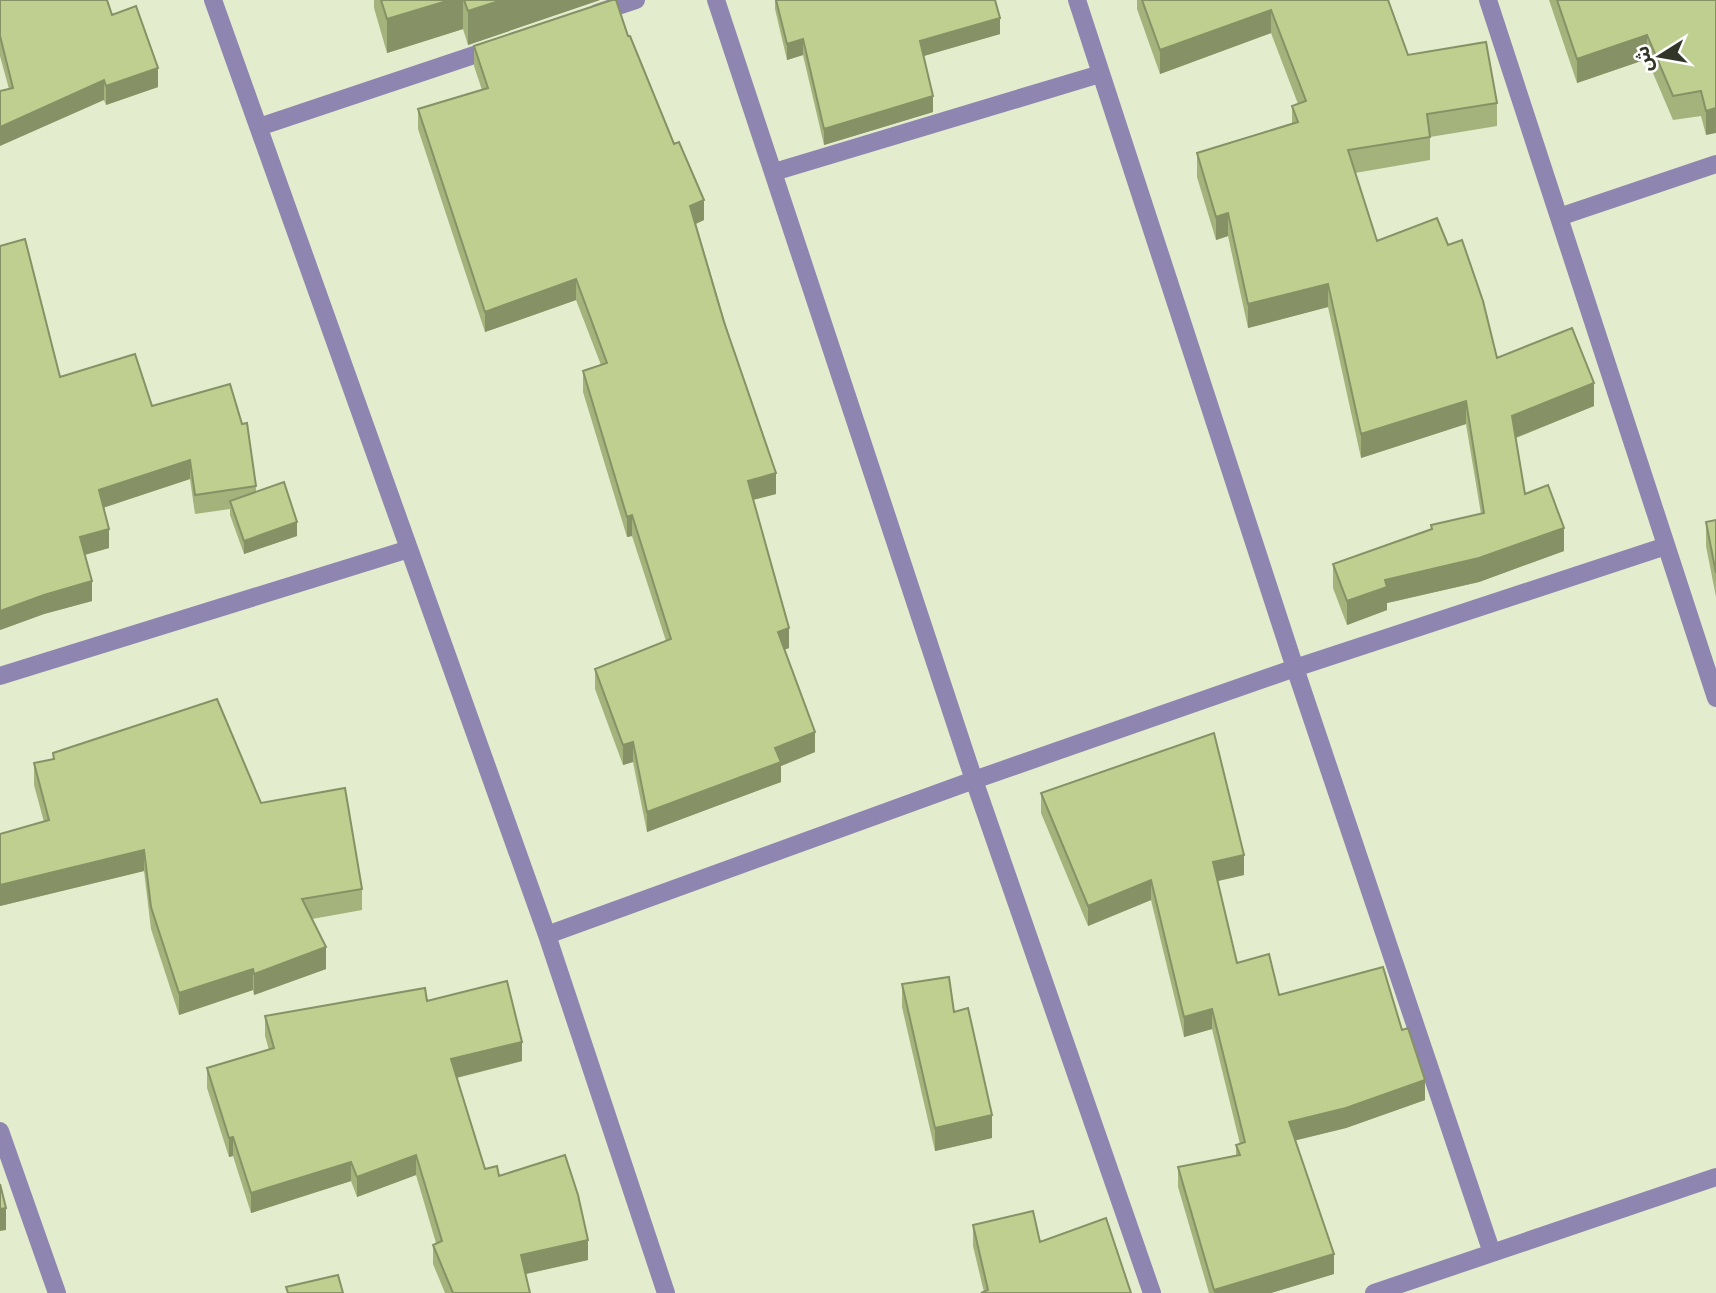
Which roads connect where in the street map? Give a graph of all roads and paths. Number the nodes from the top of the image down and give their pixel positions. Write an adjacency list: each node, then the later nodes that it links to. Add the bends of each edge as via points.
1 (213, 0): 9 (street)
2 (636, 0): 6 (street)
3 (716, 0): 11 (street)
4 (1077, 0): 8 (street)
5 (1488, 0): 12 (street)
6 (584, 18)
7 (519, 39): 9 (street)
8 (1100, 74): 11 (street); 15 (street)
9 (259, 127): 14 (street)
10 (1716, 164): 12 (street)
11 (774, 172): 18 (street)
12 (1559, 216): 13 (street)
13 (1666, 546): 15 (street); 17 (street)
14 (409, 549): 16 (street); 19 (street)
15 (1296, 668): 18 (street); 22 (street)
16 (0, 676)
17 (1716, 698)
18 (974, 780): 19 (street); 25 (street)
19 (547, 934): 24 (street)
20 (0, 1131): 23 (street)
21 (1716, 1177): 22 (street)
22 (1492, 1253): 26 (street)
23 (57, 1293)
24 (666, 1293)
25 (1152, 1293)
26 (1374, 1293)

